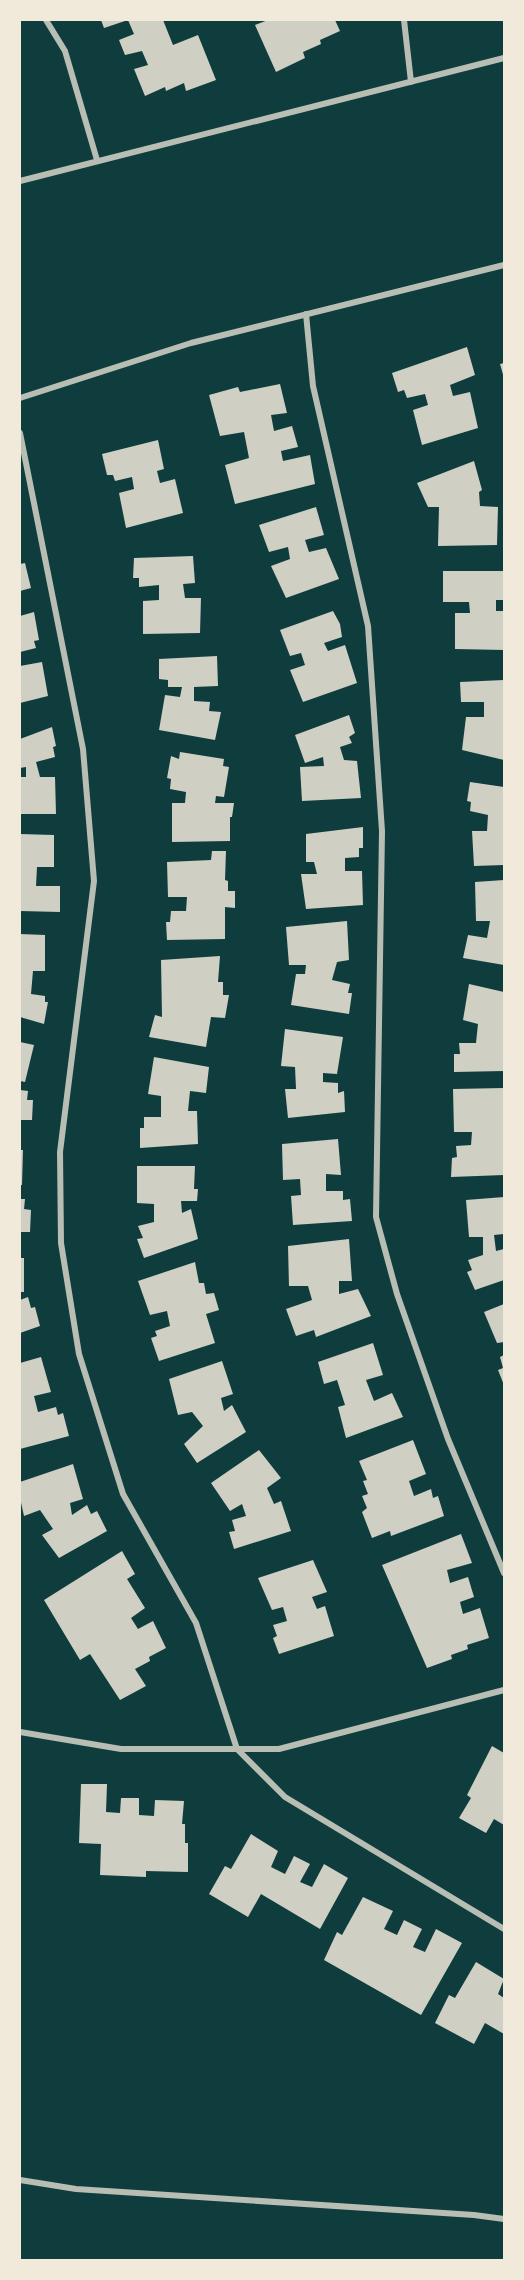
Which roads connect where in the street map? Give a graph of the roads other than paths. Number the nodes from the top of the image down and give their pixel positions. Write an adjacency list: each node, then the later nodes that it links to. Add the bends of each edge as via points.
1 (46, 20): 5 (street, via 65,51)
2 (404, 20): 4 (street)
3 (504, 58): 4 (street)
4 (411, 82): 5 (street)
5 (97, 160): 6 (street)
6 (20, 181)
7 (504, 265): 8 (street)
8 (306, 314): 9 (street, via 191,343); 11 (street, via 313,386 368,626 382,831 376,1217 397,1294 448,1439)
9 (20, 398)
10 (20, 433): 14 (street, via 83,749 94,881 60,1152 61,1243 79,1354 123,1494 196,1623)
11 (504, 1573)
12 (504, 1690): 14 (street, via 279,1749)
13 (20, 1732): 14 (street, via 121,1749)
14 (237, 1749): 15 (street, via 285,1797)
15 (504, 1929)
16 (20, 2180): 17 (street, via 76,2189)
17 (504, 2219)

